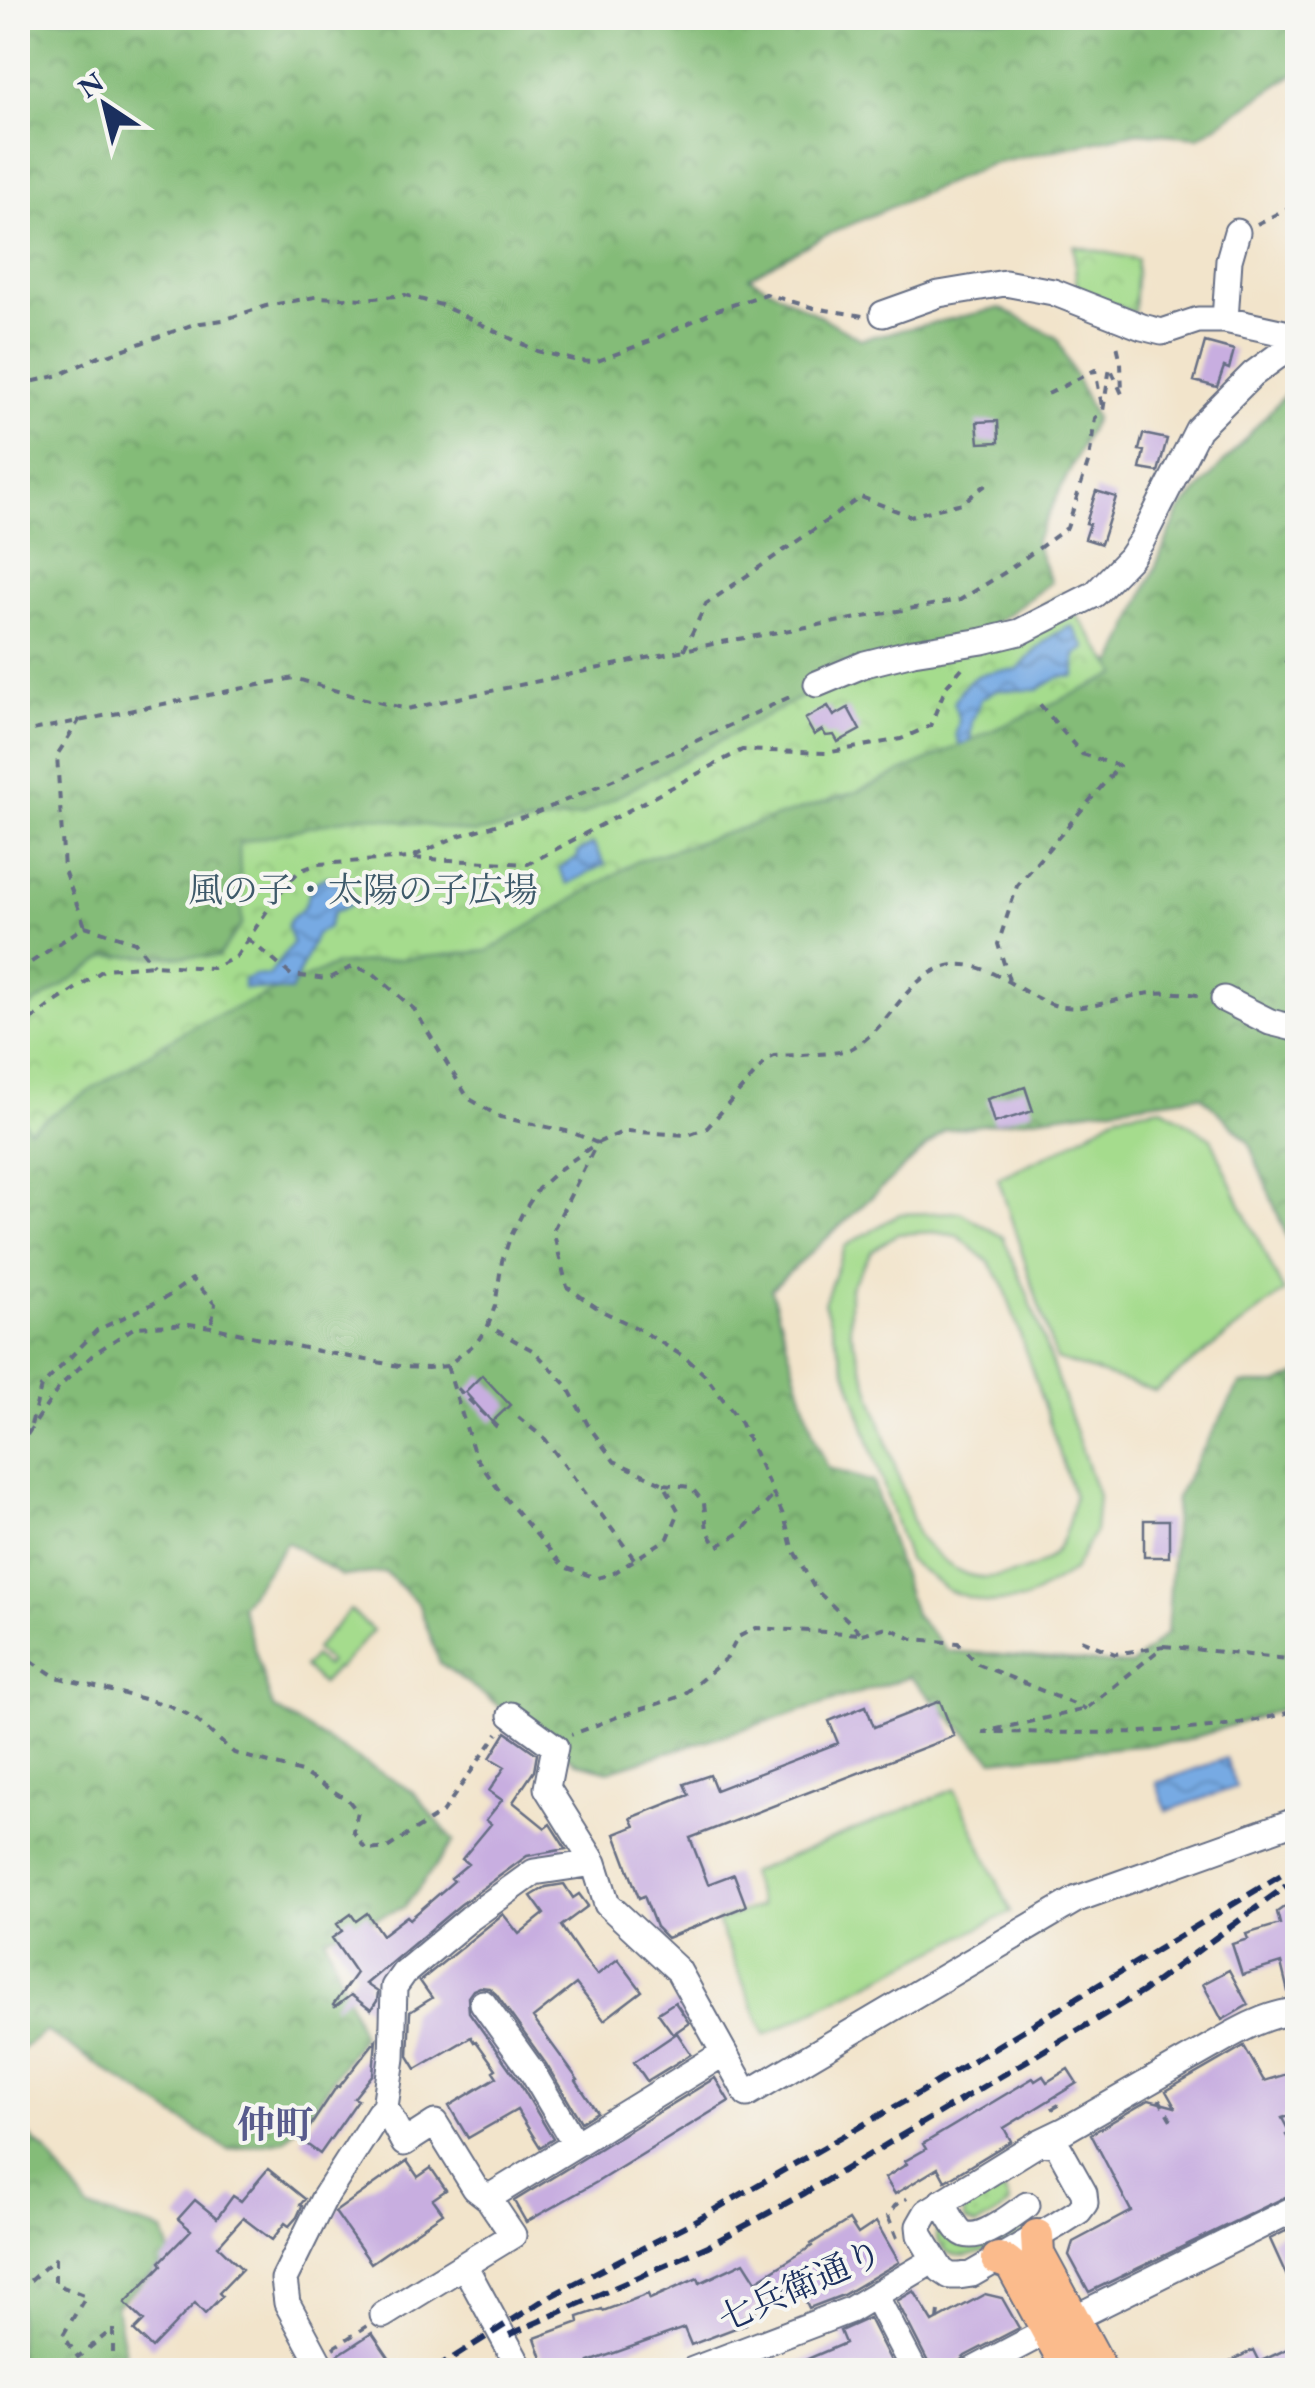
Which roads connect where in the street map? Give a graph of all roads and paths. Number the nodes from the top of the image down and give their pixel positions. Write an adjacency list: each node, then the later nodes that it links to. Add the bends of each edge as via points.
1 (1298, 204): 2 (path)
2 (1237, 232): 5 (street, via 1228,260)
3 (883, 314): 4 (street, via 939,294 1005,283); 7 (path, via 814,308 766,294 596,362 537,350 405,294 315,297 194,324)
4 (1115, 315): 5 (street, via 1162,332 1198,320); 9 (path, via 1122,394 1110,367)
5 (1225, 320): 6 (street)
6 (1298, 338): 12 (street, via 1198,429 1142,540 1095,594 1020,632)
7 (18, 386)
8 (1048, 394): 9 (path, via 1095,370)
9 (1103, 412): 13 (path, via 1095,418 1067,528 960,600)
10 (991, 481): 13 (path, via 962,503 910,516 861,497 706,604)
11 (1298, 614): 14 (path, via 1285,660)
12 (984, 641): 15 (street, via 865,664); 19 (path, via 946,687 930,726 901,739 826,753 742,750 528,864)
13 (684, 650): 17 (path, via 407,708 294,678)
14 (1298, 680)
15 (816, 684): 19 (path, via 536,813)
16 (1037, 701): 24 (path, via 1082,754 1120,766 1016,886 998,944)
17 (80, 719): 18 (path); 20 (path, via 57,755 64,870)
18 (18, 732)
19 (409, 858): 21 (path, via 318,864 299,872)
20 (85, 926): 22 (path, via 135,942); 23 (path)
21 (248, 939): 22 (path, via 236,957 214,968); 28 (path, via 291,974 328,979 354,966 374,974 414,1009 468,1098 500,1117)
22 (153, 965): 27 (path, via 105,969)
23 (18, 971)
24 (1010, 983): 25 (path, via 1053,1005 1076,1008 1176,992); 28 (path, via 968,965 932,972 848,1050 767,1060 706,1128 688,1135 625,1131)
25 (1224, 999): 26 (street)
26 (1298, 1029)
27 (18, 1030)
28 (596, 1142): 29 (path, via 538,1189 522,1214 502,1261); 38 (path, via 553,1230 567,1287 705,1375 740,1422)
29 (488, 1326): 31 (path); 37 (path, via 534,1350 566,1384 614,1461)
30 (210, 1327): 31 (path, via 404,1367); 35 (path, via 135,1328 60,1386); 35 (path, via 215,1304 192,1279 96,1330 41,1387)
31 (447, 1366): 32 (path)
32 (453, 1385): 34 (path); 39 (path, via 475,1456 564,1567 597,1578)
33 (518, 1417): 39 (path, via 545,1440)
34 (497, 1426)
35 (29, 1432): 36 (path)
36 (18, 1448)
37 (664, 1484): 38 (path, via 691,1488 704,1503 717,1546); 39 (path, via 678,1512 668,1538)
38 (774, 1495): 40 (path, via 815,1589)
39 (635, 1560)
40 (862, 1634): 45 (path, via 886,1628 913,1639 958,1643 978,1664); 48 (path, via 756,1628 738,1637 726,1658 682,1696 576,1732)
41 (1081, 1640): 42 (path, via 1116,1654)
42 (1164, 1646): 44 (path); 45 (path)
43 (18, 1652): 47 (path, via 56,1677 168,1705 234,1753 301,1772 348,1800 358,1812 353,1831 366,1850 387,1848 442,1813)
44 (1298, 1660)
45 (1086, 1709): 46 (path, via 984,1732 1206,1729)
46 (1298, 1710)
47 (511, 1714): 48 (street)
48 (555, 1747): 50 (street, via 547,1788)
49 (1298, 1820): 53 (street, via 1077,1899 748,2094)
50 (594, 1863): 53 (street, via 607,1904 678,1970); 54 (street, via 534,1872 404,1972 394,1988)
51 (483, 2003): 56 (street)
52 (1296, 2016): 55 (street, via 1264,2019)
53 (724, 2053): 56 (street)
54 (385, 2108): 58 (street, via 404,2143 435,2123); 72 (street, via 323,2200 284,2279 287,2302)
55 (1040, 2142): 57 (street); 61 (street, via 1060,2150 1085,2203 1079,2212)
56 (575, 2144): 58 (street)
57 (1002, 2166): 59 (street); 61 (street)
58 (488, 2198): 64 (street, via 513,2235)
59 (942, 2202): 61 (street, via 970,2236); 63 (street, via 919,2226)
60 (1298, 2207): 70 (street)
61 (1032, 2221): 62 (street); 70 (main road)
62 (998, 2259): 63 (street, via 959,2276); 70 (main road, via 1014,2268)
63 (934, 2260): 66 (street, 七兵衛通り)
64 (464, 2265): 68 (street); 74 (street)
65 (18, 2291): 73 (path, via 55,2259 55,2284 86,2296 63,2335 78,2357 113,2329)
66 (875, 2295): 75 (street, 七兵衛通り); 76 (street)
67 (939, 2311): 69 (path)
68 (384, 2315): 72 (path)
69 (938, 2320)
70 (1060, 2325): 77 (street); 78 (main road); 79 (main road)
71 (1182, 2364): 80 (path)
72 (320, 2365)
73 (113, 2370)
74 (521, 2370)
75 (693, 2370)
76 (914, 2370)
77 (973, 2370)
78 (1069, 2370)
79 (1101, 2370)
80 (1185, 2370)

